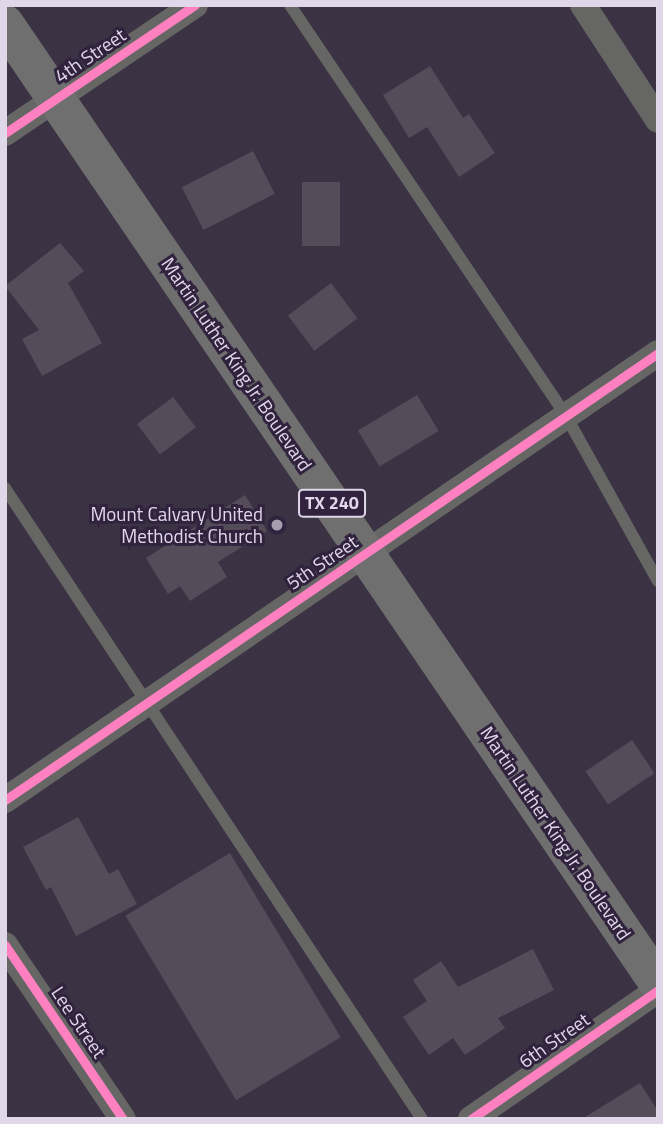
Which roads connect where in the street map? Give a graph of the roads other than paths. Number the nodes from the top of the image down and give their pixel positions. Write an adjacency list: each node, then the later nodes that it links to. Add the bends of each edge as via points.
1 (195, 5): 5 (street, 4th Street)
2 (290, 5): 9 (lane)
3 (583, 5): 6 (street)
4 (5, 24): 5 (main road, Martin Luther King Jr. Boulevard / TX 240)
5 (56, 99): 7 (street, 4th Street); 11 (main road, Martin Luther King Jr. Boulevard / TX 240)
6 (658, 120)
7 (5, 133)
8 (658, 354): 9 (street, 5th Street)
9 (566, 416): 11 (street, 5th Street); 12 (lane)
10 (5, 488): 13 (lane)
11 (366, 553): 13 (street, 5th Street); 16 (main road, Martin Luther King Jr. Boulevard / TX 240)
12 (658, 581)
13 (147, 703): 14 (street, 5th Street); 19 (lane)
14 (5, 800)
15 (5, 945): 18 (street, Lee Street)
16 (658, 983)
17 (658, 989): 20 (street, 6th Street)
18 (123, 1119)
19 (422, 1119)
20 (471, 1119)

